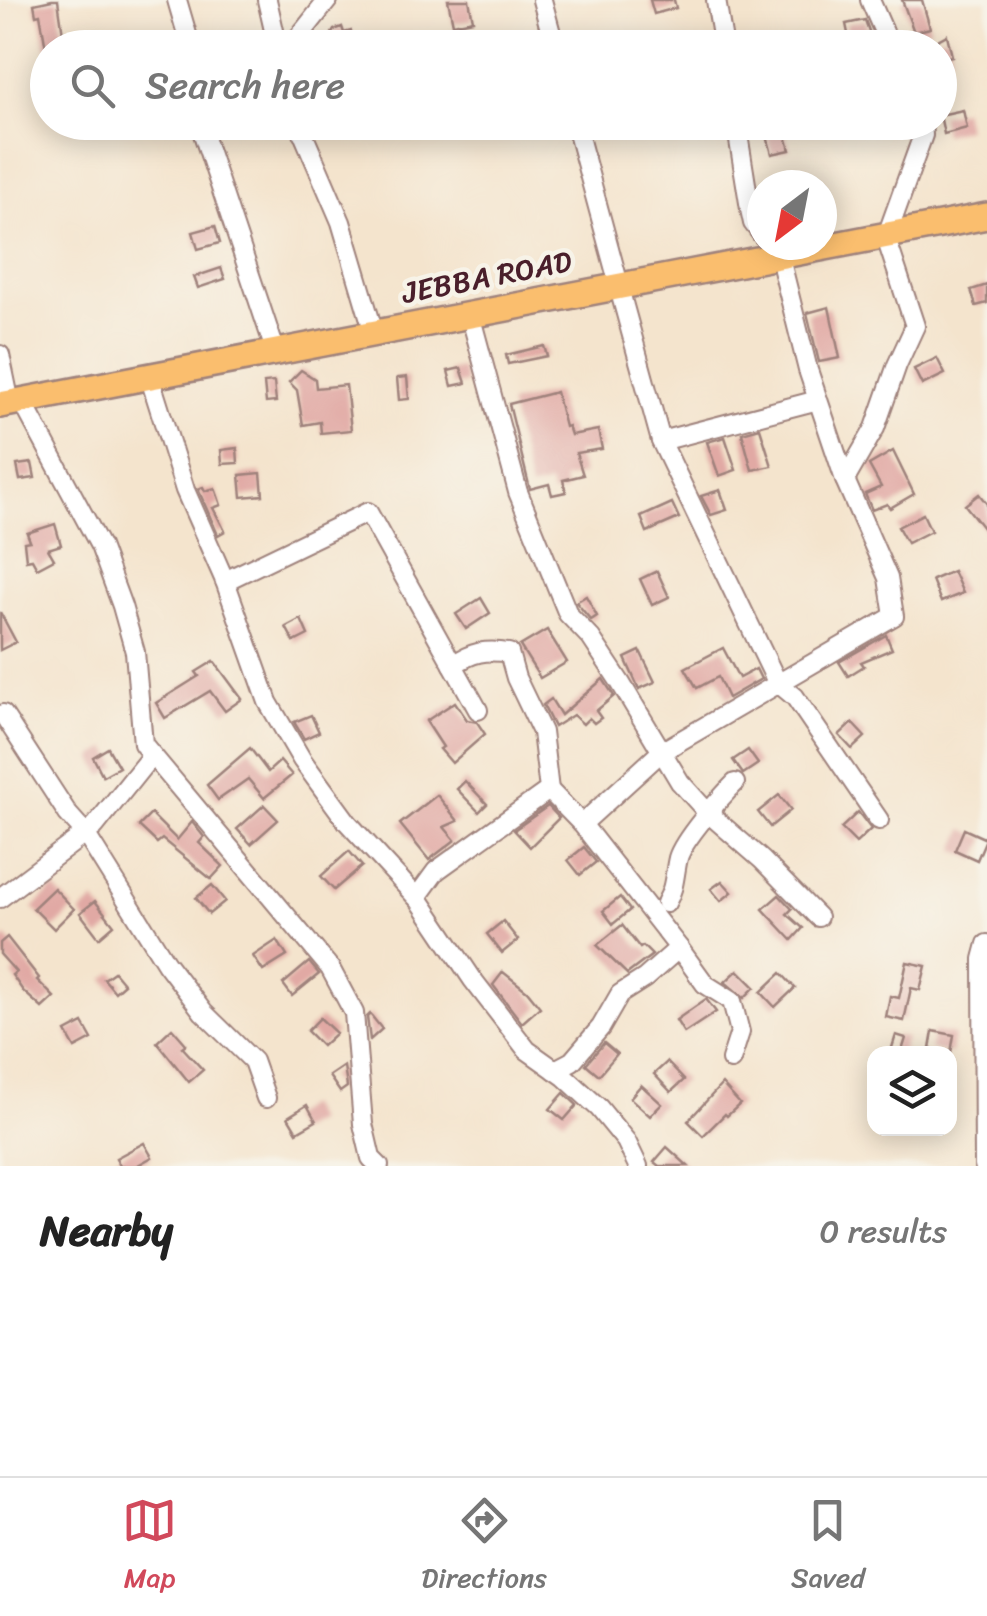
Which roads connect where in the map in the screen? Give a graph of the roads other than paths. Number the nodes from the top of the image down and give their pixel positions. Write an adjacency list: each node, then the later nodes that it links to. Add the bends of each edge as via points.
1 (177, 0): 7 (street)
2 (267, 0): 8 (street)
3 (328, 0): 9 (street)
4 (542, 0): 10 (street)
5 (716, 0): 11 (street)
6 (870, 0): 12 (street)
7 (185, 30)
8 (274, 30)
9 (304, 30)
10 (550, 30)
11 (721, 30)
12 (884, 30)
13 (205, 140): 28 (street)
14 (306, 140): 27 (street, via 341,222)
15 (581, 140): 25 (street)
16 (739, 140): 18 (street)
17 (922, 140): 21 (street)
18 (747, 190)
19 (987, 216): 21 (highway, JEBBA ROAD)
20 (987, 229): 21 (highway, JEBBA ROAD)
21 (888, 241): 22 (highway, JEBBA ROAD); 34 (street, via 915,326 875,428)
22 (837, 248)
23 (764, 260): 25 (highway, JEBBA ROAD)
24 (779, 260): 31 (street)
25 (620, 292): 26 (highway, JEBBA ROAD); 27 (highway, JEBBA ROAD); 33 (street)
26 (474, 329): 30 (highway, JEBBA ROAD); 40 (street, via 518,492 552,579 568,614 620,682)
27 (374, 333): 28 (highway, JEBBA ROAD)
28 (275, 350): 32 (highway, JEBBA ROAD)
29 (0, 355): 32 (street)
30 (153, 388): 32 (highway, JEBBA ROAD); 35 (street, via 185,490)
31 (818, 400): 33 (street); 34 (street)
32 (10, 409): 41 (street, via 100,546 136,652 140,731)
33 (662, 441): 37 (street)
34 (846, 480): 37 (street, via 888,578 894,616)
35 (225, 581): 36 (street, via 368,512); 48 (street, via 268,702 302,760)
36 (453, 665): 38 (street); 43 (street, via 471,652 509,653 542,732)
37 (777, 682): 40 (street); 45 (street)
38 (478, 710)
39 (2, 714): 47 (street)
40 (661, 752): 44 (street); 46 (street)
41 (150, 756): 47 (street); 57 (street, via 330,968 354,1014 364,1124)
42 (735, 783): 44 (street)
43 (548, 790): 46 (street); 48 (street, via 436,871)
44 (707, 812): 50 (street, via 680,852); 51 (street)
45 (879, 820)
46 (582, 824): 53 (street)
47 (85, 833): 49 (street); 56 (street, via 166,962 203,1012 253,1061)
48 (416, 897): 55 (street, via 527,1050)
49 (0, 898)
50 (666, 904)
51 (818, 916)
52 (987, 944): 59 (street)
53 (680, 948): 54 (street, via 706,984 732,1001 740,1032); 55 (street, via 620,994 601,1028)
54 (731, 1060)
55 (556, 1070): 58 (street, via 599,1108)
56 (266, 1098)
57 (379, 1166)
58 (638, 1166)
59 (984, 1166)

